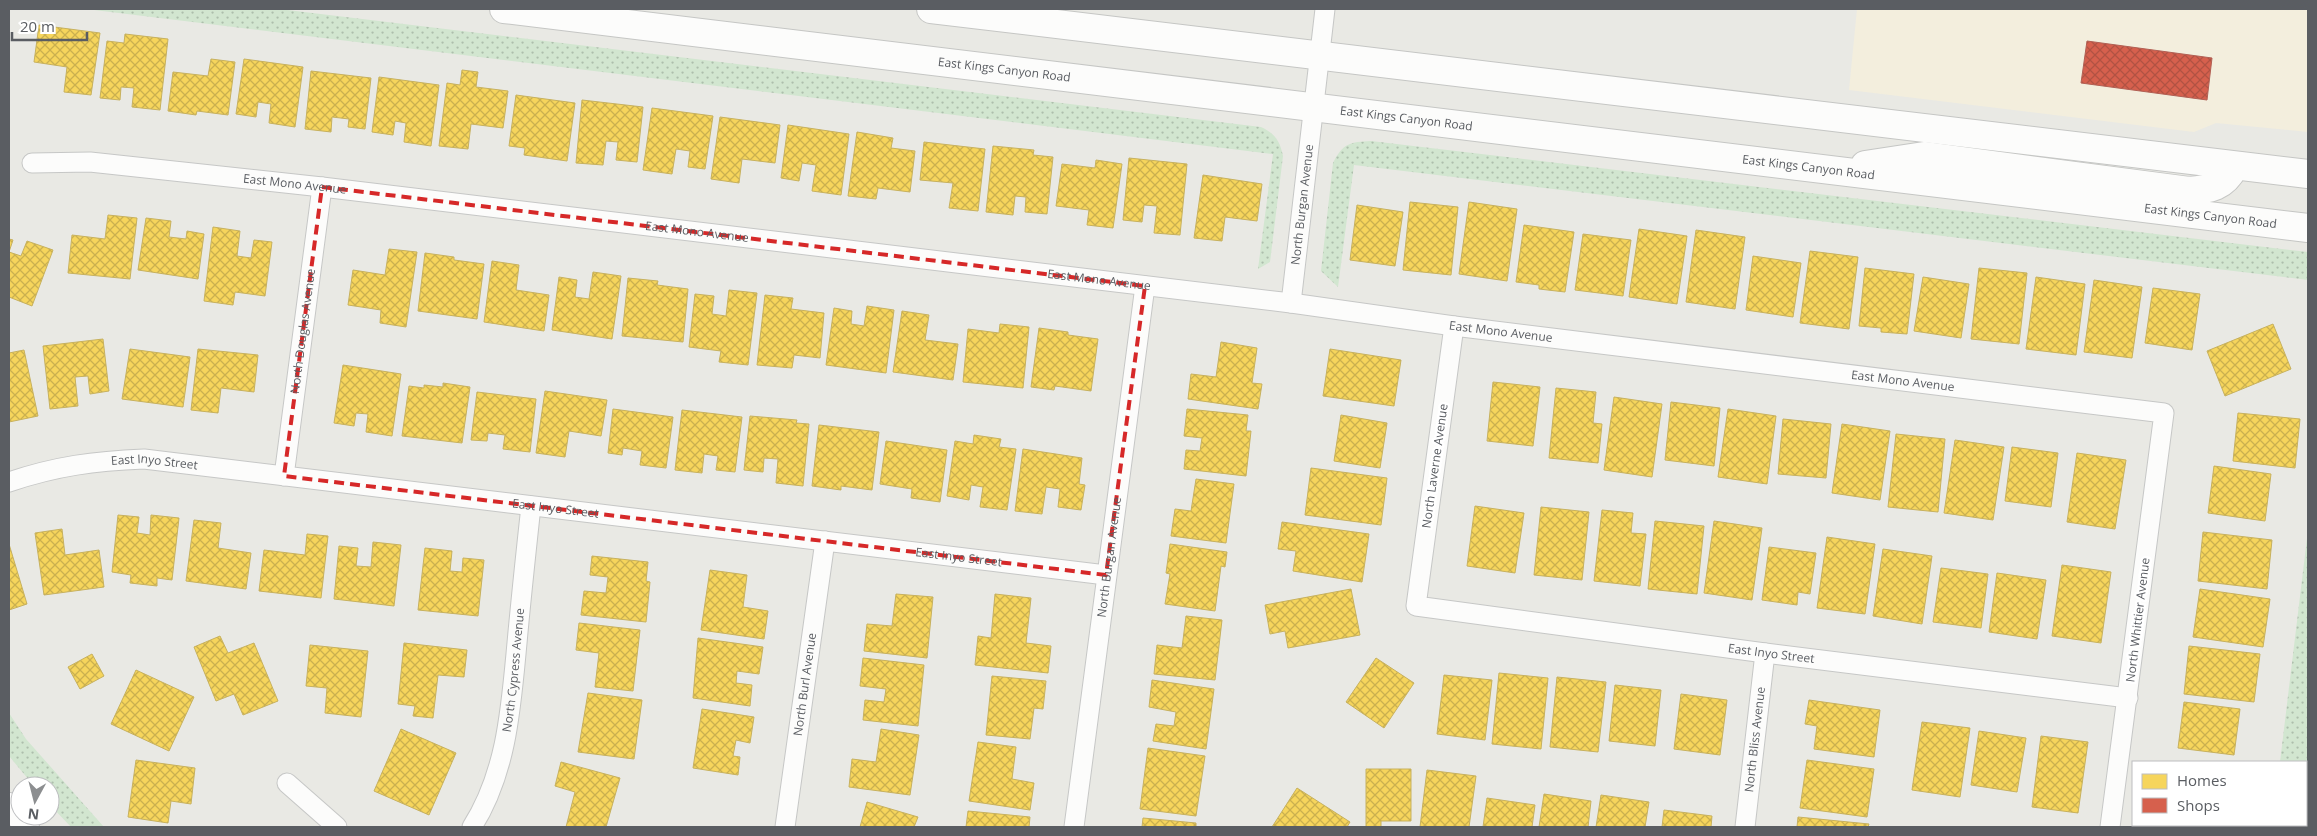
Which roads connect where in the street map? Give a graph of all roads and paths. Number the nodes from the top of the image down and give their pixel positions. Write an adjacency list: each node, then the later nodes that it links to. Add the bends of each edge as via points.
1 (504, 9): 5 (main road, East Kings Canyon Road)
2 (931, 9): 4 (main road)
3 (1325, 9): 4 (street, North Burgan Avenue)
4 (1320, 57): 5 (street, North Burgan Avenue); 7 (main road)
5 (1315, 107): 8 (main road, East Kings Canyon Road); 13 (street, North Burgan Avenue)
6 (32, 163): 10 (street, East Mono Avenue, via 90,162)
7 (2234, 167): 8 (main road, via 2221,185 2189,191 1924,156); 9 (main road)
8 (1829, 170): 11 (main road, East Kings Canyon Road)
9 (2308, 174)
10 (322, 187): 12 (street, East Mono Avenue); 16 (street, North Douglas Avenue)
11 (2308, 228)
12 (1144, 286): 13 (street, East Mono Avenue); 20 (street, North Burgan Avenue)
13 (1291, 303): 14 (street, East Mono Avenue)
14 (1454, 326): 15 (street, East Mono Avenue); 21 (street, North Laverne Avenue)
15 (2164, 412): 23 (street, North Whittier Avenue)
16 (284, 476): 17 (street, East Inyo Street, via 144,459 93,462 36,473); 18 (street, East Inyo Street)
17 (9, 482)
18 (531, 506): 19 (street, East Inyo Street); 28 (street, North Cypress Avenue, via 510,716 492,789)
19 (825, 541): 20 (street, East Inyo Street); 29 (street, North Burl Avenue)
20 (1106, 575): 30 (street, North Burgan Avenue)
21 (1416, 606): 22 (street, East Inyo Street)
22 (1765, 653): 23 (street, East Inyo Street); 31 (street, North Bliss Avenue)
23 (2128, 698): 32 (street, North Whittier Avenue)
24 (287, 783): 27 (street)
25 (9, 805): 26 (street)
26 (27, 827)
27 (337, 827)
28 (472, 827)
29 (785, 827)
30 (1074, 827)
31 (1744, 827)
32 (2110, 827)

